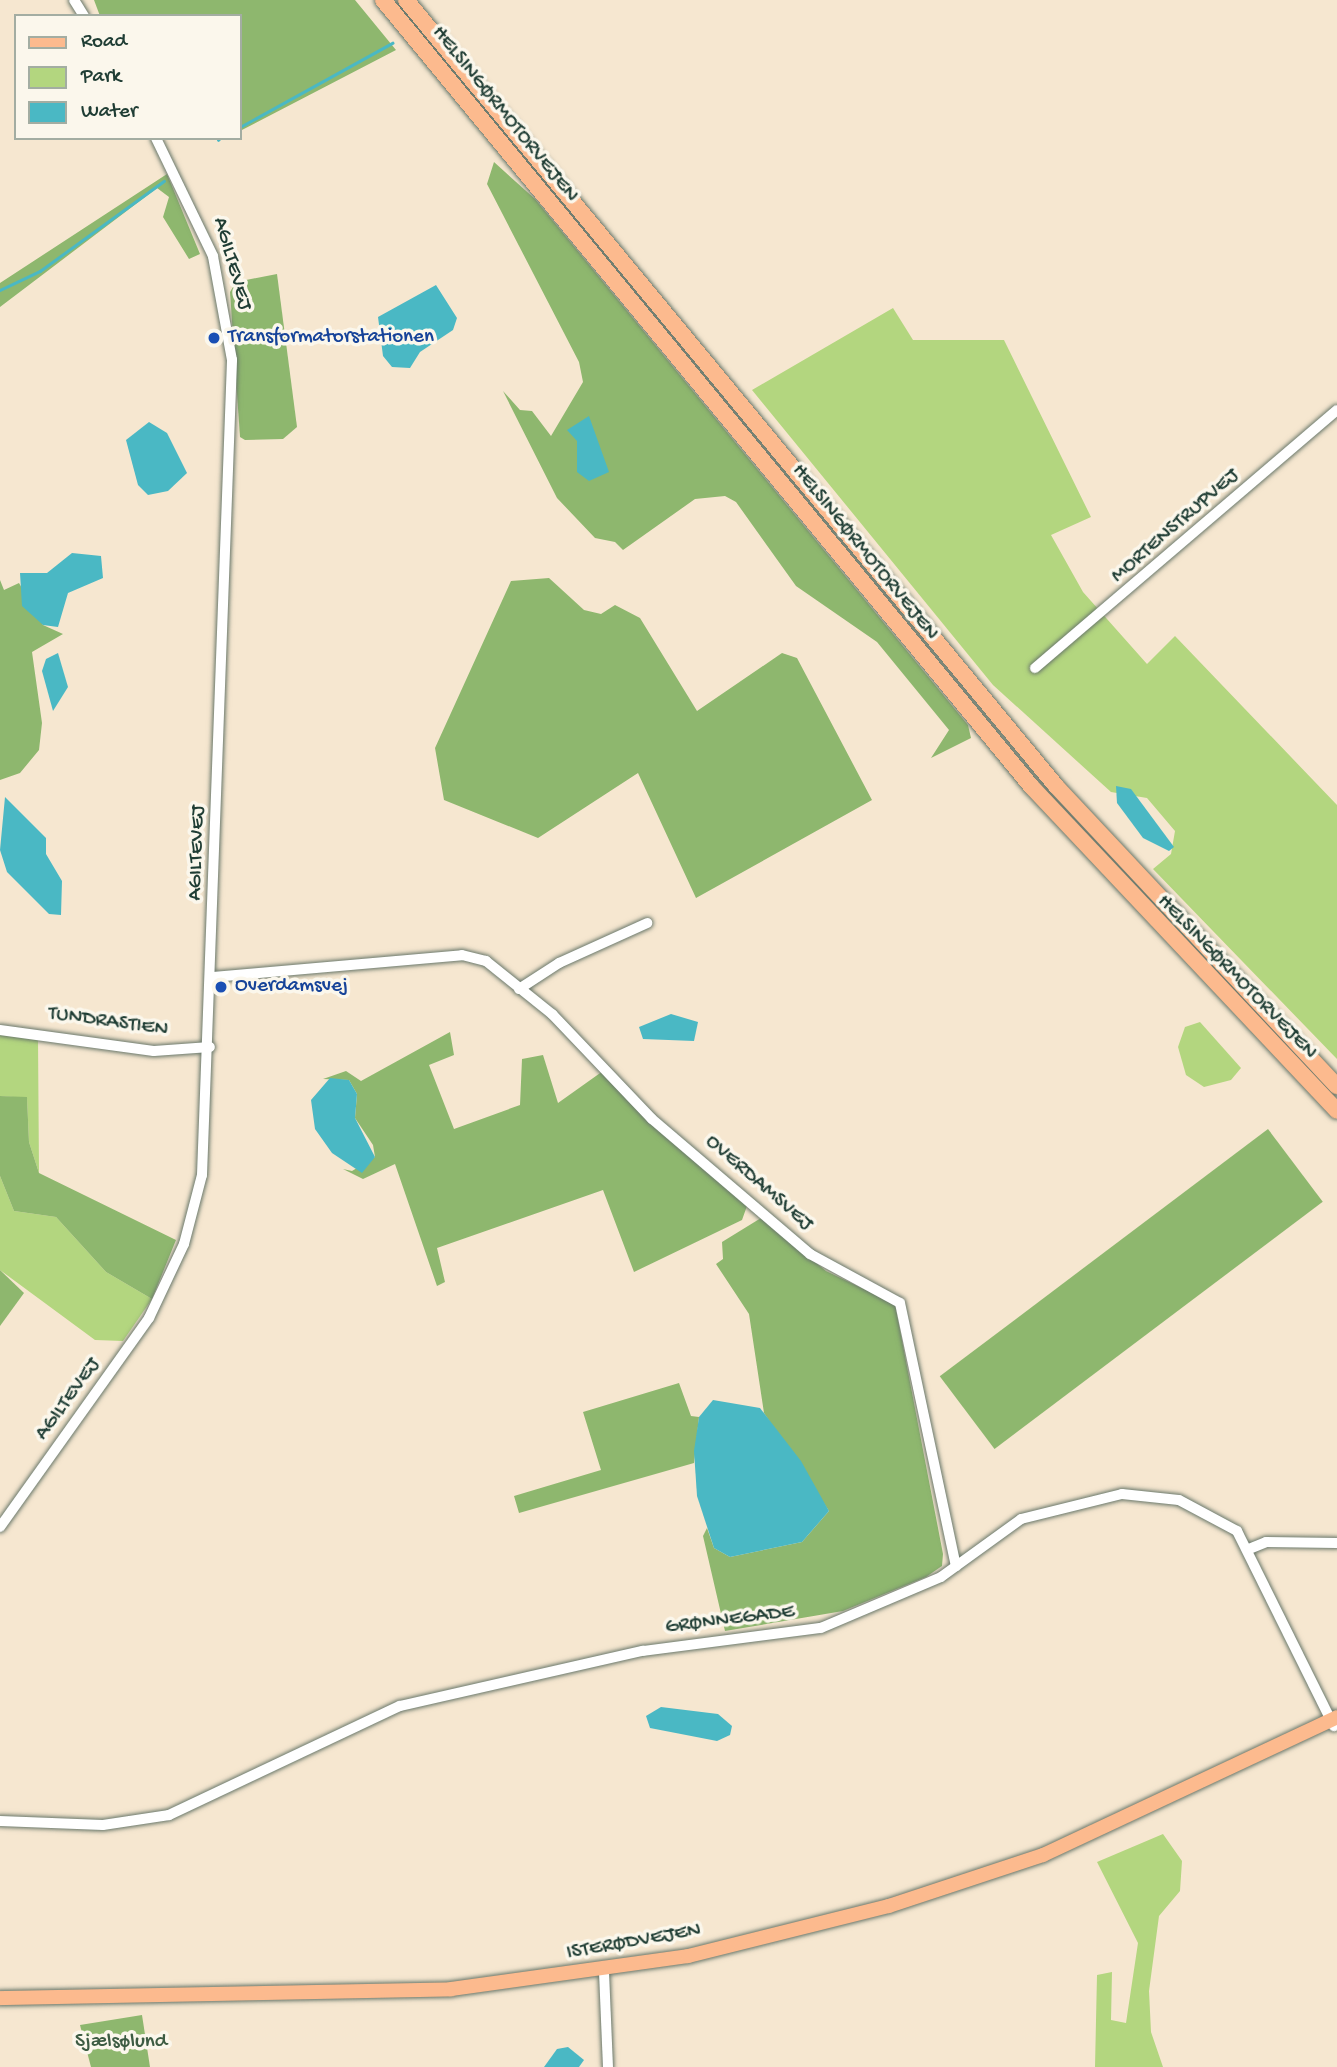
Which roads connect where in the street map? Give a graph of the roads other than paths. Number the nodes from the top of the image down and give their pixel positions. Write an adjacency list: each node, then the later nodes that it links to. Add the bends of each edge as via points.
1 (383, 0): 12 (highway, HELSINGØRMOTORVEJEN, via 1031,786)
2 (406, 0): 11 (highway, HELSINGØRMOTORVEJEN, via 1056,786)
3 (157, 140): 7 (street, AGILTEVEJ, via 213,256 232,360)
4 (1337, 410): 5 (street, MORTENSTRUPVEJ)
5 (1035, 668)
6 (647, 923): 8 (street, via 559,963)
7 (213, 978): 8 (street, OVERDAMSVEJ, via 468,956 486,961); 10 (street, AGILTEVEJ)
8 (519, 989): 16 (street, OVERDAMSVEJ, via 552,1014 652,1119 810,1254 900,1303)
9 (0, 1030): 10 (street, TUNDRASTIEN, via 154,1051)
10 (210, 1047): 13 (street, AGILTEVEJ, via 202,1175 168,1282 123,1357)
11 (1337, 1086)
12 (1337, 1111)
13 (0, 1527)
14 (1337, 1544): 15 (street, via 1266,1542)
15 (1249, 1549): 16 (street, GRØNNEGADE, via 1237,1531 1201,1508 1122,1494 1021,1519); 17 (street, GRØNNEGADE)
16 (956, 1566): 18 (street, GRØNNEGADE, via 821,1628 592,1660 377,1713 169,1815 103,1825)
17 (1334, 1722): 19 (main road, ISTERØDVEJEN, via 1043,1855 902,1902)
18 (0, 1821)
19 (604, 1972): 20 (main road, ISTERØDVEJEN, via 357,1994); 21 (street)
20 (0, 1998)
21 (608, 2067)

